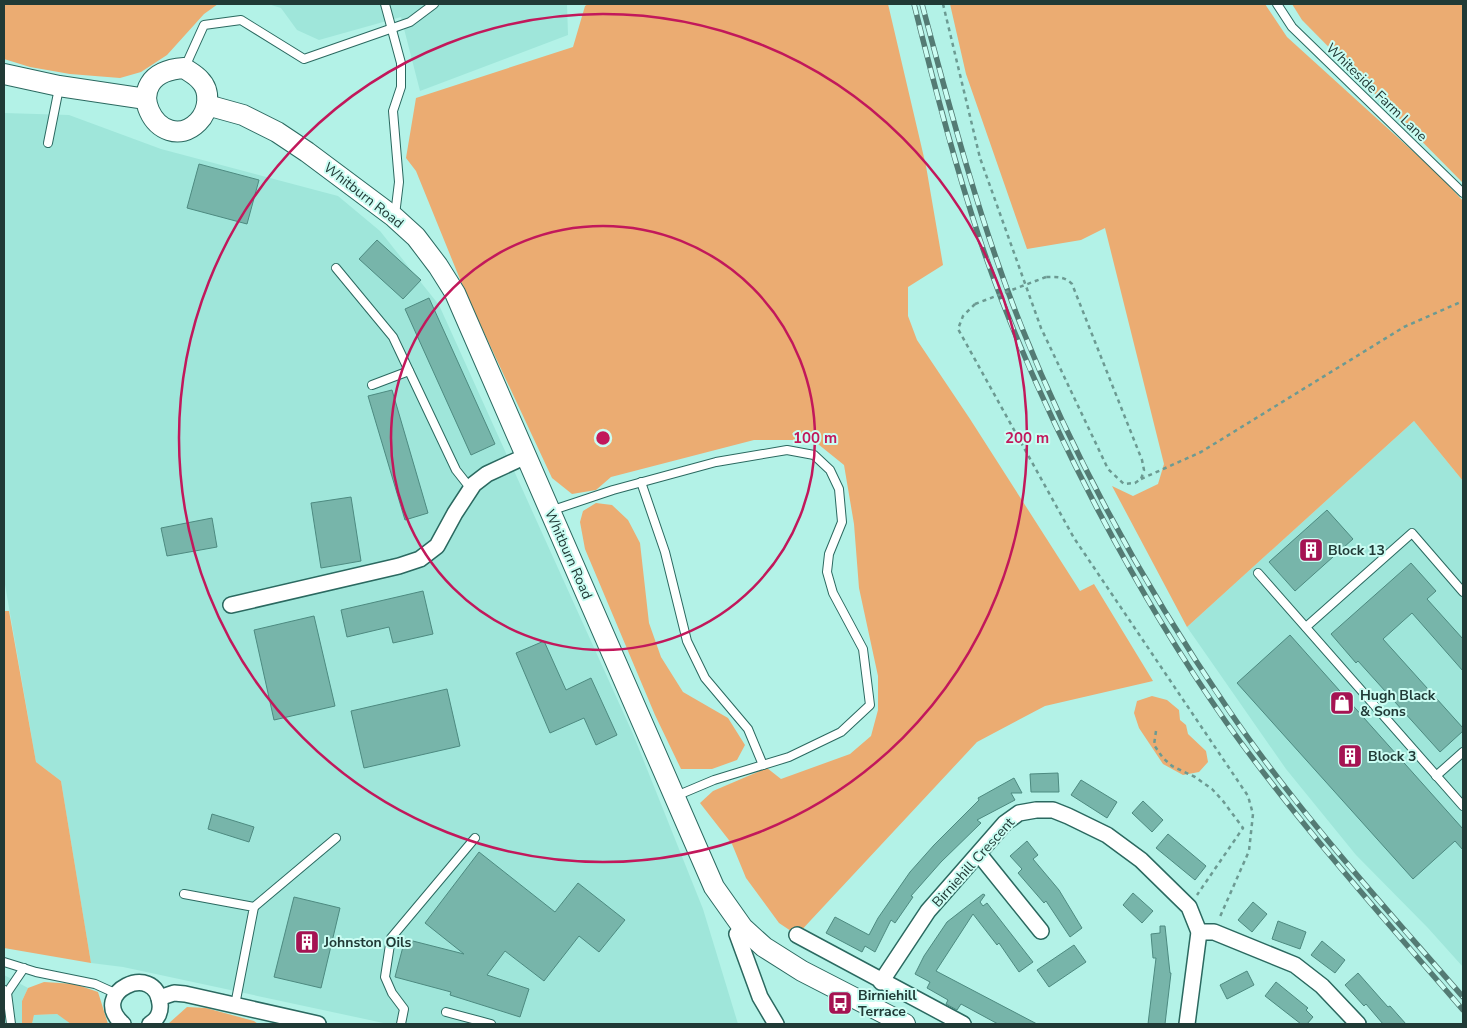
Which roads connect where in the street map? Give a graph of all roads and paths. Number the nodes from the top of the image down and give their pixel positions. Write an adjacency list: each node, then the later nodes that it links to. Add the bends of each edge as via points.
1 (384, 4): 5 (lane)
2 (434, 4): 5 (lane, via 410,22)
3 (943, 4): 19 (path, via 980,158 1040,328 1108,469 1124,484)
4 (1277, 4): 12 (lane, Whiteside Farm Lane, via 1292,26)
5 (391, 29): 6 (lane, via 304,59 240,20 204,25); 13 (lane, via 401,63 401,87 393,111 399,182)
6 (184, 68): 9 (main road, via 172,69 158,76 148,88); 10 (main road, via 201,80 207,92)
7 (4, 74): 8 (main road)
8 (59, 86): 9 (main road); 11 (lane)
9 (146, 99): 10 (main road, via 148,112 155,122 178,131 195,125)
10 (207, 105): 13 (main road, Whitburn Road, via 243,115 278,132)
11 (48, 143)
12 (1463, 193)
13 (394, 217): 18 (main road, Whitburn Road, via 416,237 455,293)
14 (336, 268): 16 (lane, via 394,337)
15 (1463, 302): 19 (path, via 1404,327 1201,452)
16 (409, 371): 17 (lane); 21 (lane, via 456,470)
17 (372, 385)
18 (526, 456): 21 (street, via 487,474); 22 (main road, Whitburn Road)
19 (1141, 479): 41 (path, bridge, via 1144,470 1138,446 1072,284 1067,279 1046,277 975,304 962,316 958,329 1074,538 1248,796 1253,814 1249,851)
20 (641, 482): 22 (lane); 29 (lane, via 665,552 687,641 705,678 748,728); 29 (lane, via 716,462 787,450 814,455 830,470 840,489 842,522 828,554 827,572 832,593 864,649 870,705 841,732 789,757)
21 (471, 489): 25 (street, via 437,546 420,559)
22 (550, 511): 31 (main road, Whitburn Road)
23 (1258, 573): 26 (lane)
24 (1463, 592): 26 (lane, via 1412,533)
25 (231, 605)
26 (1306, 627): 30 (lane)
27 (1156, 731): 38 (path, via 1154,745 1163,758 1212,789 1242,828)
28 (1463, 752): 30 (lane)
29 (763, 765): 31 (lane)
30 (1436, 776): 32 (lane)
31 (674, 796): 39 (main road, Whitburn Road, via 714,887)
32 (1463, 806)
33 (336, 838): 37 (lane)
34 (475, 838): 56 (lane, via 391,938 385,977 404,1009)
35 (979, 854): 38 (street, Birniehill Crescent, via 1004,823 1019,813 1053,810 1107,835 1142,860); 40 (street); 45 (street, Birniehill Crescent, via 928,911)
36 (184, 894): 37 (lane)
37 (254, 907): 49 (lane)
38 (1189, 907): 41 (street, Birniehill Crescent)
39 (743, 928): 58 (street, via 737,934 760,997); 59 (main road, Whitburn Road, via 764,947 802,971)
40 (1041, 931)
41 (1206, 932): 61 (street, Birniehill Crescent); 62 (street, via 1295,966 1322,986)
42 (797, 935): 45 (street)
43 (4, 962): 44 (lane)
44 (24, 968): 46 (lane); 47 (lane, via 95,984)
45 (881, 982): 60 (street)
46 (5, 992): 52 (lane)
47 (117, 994): 48 (street, via 124,986 138,982 152,988); 53 (street, via 113,1006)
48 (159, 998): 49 (street, via 174,993 185,994); 54 (street, via 158,1016)
49 (235, 1005): 51 (street)
50 (446, 1012): 57 (lane)
51 (282, 1020): 55 (street)
52 (11, 1024)
53 (123, 1024)
54 (150, 1024)
55 (318, 1024)
56 (401, 1024)
57 (491, 1024)
58 (776, 1024)
59 (905, 1024)
60 (962, 1024)
61 (1188, 1024)
62 (1358, 1024)

